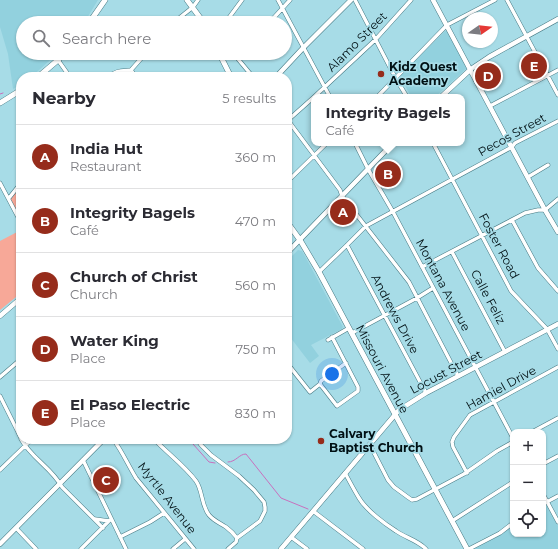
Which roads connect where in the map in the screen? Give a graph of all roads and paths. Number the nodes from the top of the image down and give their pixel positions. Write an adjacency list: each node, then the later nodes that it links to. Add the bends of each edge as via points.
1 (104, 0): 15 (main road)
2 (187, 0): 13 (main road)
3 (198, 0): 13 (street)
4 (242, 0): 18 (street)
5 (278, 0): 14 (street)
6 (290, 0): 14 (street)
7 (351, 0): 26 (street)
8 (355, 0): 25 (street)
9 (411, 0): 25 (street, Alamo Street)
10 (433, 0): 22 (street)
11 (495, 0): 22 (street)
12 (507, 0): 24 (street)
13 (193, 7): 16 (street); 17 (main road)
14 (282, 8): 19 (street); 20 (street)
15 (94, 16)
16 (182, 16)
17 (199, 16)
18 (230, 16)
19 (275, 16)
20 (286, 16)
21 (558, 19): 24 (street)
22 (447, 25): 31 (street); 41 (street)
23 (292, 26): 26 (street)
24 (526, 37): 31 (street); 40 (street)
25 (375, 40): 41 (street); 42 (street, Alamo Street)
26 (304, 48): 39 (street); 42 (street)
27 (58, 60): 34 (main road); 35 (street)
28 (140, 60): 32 (street)
29 (223, 60): 37 (main road)
30 (239, 60): 38 (street)
31 (471, 69): 48 (street); 52 (street)
32 (131, 70): 36 (street)
33 (558, 70): 40 (street)
34 (44, 72)
35 (66, 72)
36 (116, 72)
37 (229, 72)
38 (249, 72)
39 (281, 72)
40 (547, 76): 49 (street); 52 (street)
41 (395, 77): 46 (street); 47 (street)
42 (325, 88): 44 (street, Alamo Street); 45 (street)
43 (16, 93): 51 (main road)
44 (318, 94)
45 (328, 94)
46 (380, 94)
47 (405, 94)
48 (443, 94)
49 (558, 95)
50 (311, 100): 53 (street, Alamo Street)
51 (0, 103)
52 (490, 106): 60 (street)
53 (292, 116)
54 (558, 121): 60 (street, Pecos Street, via 515,143)
55 (292, 126): 61 (street)
56 (324, 146): 61 (street)
57 (356, 146): 63 (street, Montana Avenue)
58 (390, 146): 63 (street)
59 (435, 146): 66 (street, Foster Road)
60 (512, 147): 65 (street); 66 (street, Pecos Street)
61 (314, 155): 64 (street); 69 (street)
62 (548, 165): 65 (street)
63 (368, 169): 69 (street); 73 (street, Montana Avenue)
64 (292, 177)
65 (528, 177): 72 (street)
66 (452, 179): 73 (street, Pecos Street); 79 (street, Foster Road)
67 (0, 182): 70 (street)
68 (16, 189): 70 (street)
69 (342, 196): 76 (street); 80 (street)
70 (8, 198): 74 (street)
71 (558, 199): 72 (street)
72 (546, 210): 75 (street, via 524,213); 78 (street)
73 (393, 212): 76 (street, Pecos Street); 84 (street, Montana Avenue)
74 (16, 213)
75 (512, 220): 79 (street); 87 (street, via 538,268)
76 (366, 226): 81 (street, Pecos Street); 88 (street, via 409,282)
77 (292, 229): 80 (main road, Missouri Avenue)
78 (558, 232)
79 (482, 236): 83 (street); 93 (street, Foster Road, via 511,291)
80 (300, 240): 82 (street); 85 (main road, Missouri Avenue)
81 (348, 245): 85 (street, Pecos Street); 90 (street, Andrews Drive)
82 (292, 248)
83 (452, 252): 84 (street); 98 (street, Calle Feliz)
84 (422, 267): 86 (street, Montana Avenue)
85 (319, 272): 94 (main road, Missouri Avenue)
86 (433, 288): 88 (street); 101 (street, Montana Avenue)
87 (558, 291)
88 (417, 298): 90 (street); 104 (street)
89 (16, 302): 91 (street)
90 (385, 315): 94 (street); 107 (street, Andrews Drive)
91 (0, 316)
92 (558, 324): 93 (street, Locust Street)
93 (547, 329): 97 (street, Foster Road); 98 (street, Locust Street)
94 (350, 330): 95 (street); 110 (main road, Missouri Avenue)
95 (332, 337): 96 (street); 100 (street)
96 (328, 340)
97 (558, 349)
98 (505, 352): 101 (street, Locust Street)
99 (16, 363): 105 (street)
100 (346, 363): 106 (street); 106 (street, via 358,390 337,406)
101 (476, 367): 104 (street, Locust Street); 109 (street, Montana Avenue)
102 (558, 367): 109 (street, Hamiel Drive)
103 (292, 369): 106 (street, via 310,392)
104 (458, 376): 107 (street, Locust Street)
105 (0, 377)
106 (320, 384)
107 (426, 393): 110 (street, Locust Street)
108 (0, 396): 112 (street)
109 (494, 402): 114 (street, Montana Avenue); 127 (street, Hamiel Drive, via 470,415 453,439 452,446)
110 (395, 414): 120 (street, Locust Street); 130 (main road, Missouri Avenue)
111 (558, 418): 113 (street)
112 (16, 429)
113 (538, 429)
114 (510, 432)
115 (99, 444): 123 (street)
116 (117, 444): 135 (street, Myrtle Avenue, via 136,478)
117 (159, 444): 145 (street, via 196,481 204,507 211,518)
118 (200, 444): 145 (street, via 240,476 264,502 265,512 260,521)
119 (510, 444): 127 (street)
120 (370, 445): 126 (street, Locust Street); 130 (street, via 388,480 407,497 416,500)
121 (25, 446): 125 (street); 128 (street)
122 (558, 456): 124 (street)
123 (83, 460): 128 (street); 137 (street)
124 (546, 462)
125 (0, 470)
126 (345, 473): 134 (street, Locust Street); 157 (street, via 366,507 394,530)
127 (467, 473): 130 (street)
128 (60, 483): 136 (street); 141 (street)
129 (510, 484): 138 (street)
130 (435, 490): 138 (main road, Missouri Avenue)
131 (558, 496): 132 (street)
132 (546, 502)
133 (546, 504): 139 (street)
134 (313, 511): 144 (street, Locust Street); 156 (street)
135 (164, 513): 143 (street); 146 (street, Myrtle Avenue)
136 (95, 519): 137 (street); 142 (street)
137 (110, 520): 142 (street); 143 (street)
138 (452, 521): 158 (main road, Missouri Avenue)
139 (558, 522)
140 (510, 525): 158 (street)
141 (16, 528): 147 (street); 148 (street)
142 (103, 528): 149 (street)
143 (120, 537): 150 (street)
144 (291, 537): 154 (street, Locust Street); 155 (street)
145 (237, 538): 153 (street)
146 (185, 539): 151 (street); 152 (street, Myrtle Avenue)
147 (0, 544)
148 (36, 549)
149 (81, 549)
150 (126, 549)
151 (173, 549)
152 (194, 549)
153 (228, 549)
154 (282, 549)
155 (307, 549)
156 (363, 549)
157 (426, 549)
158 (468, 549)

